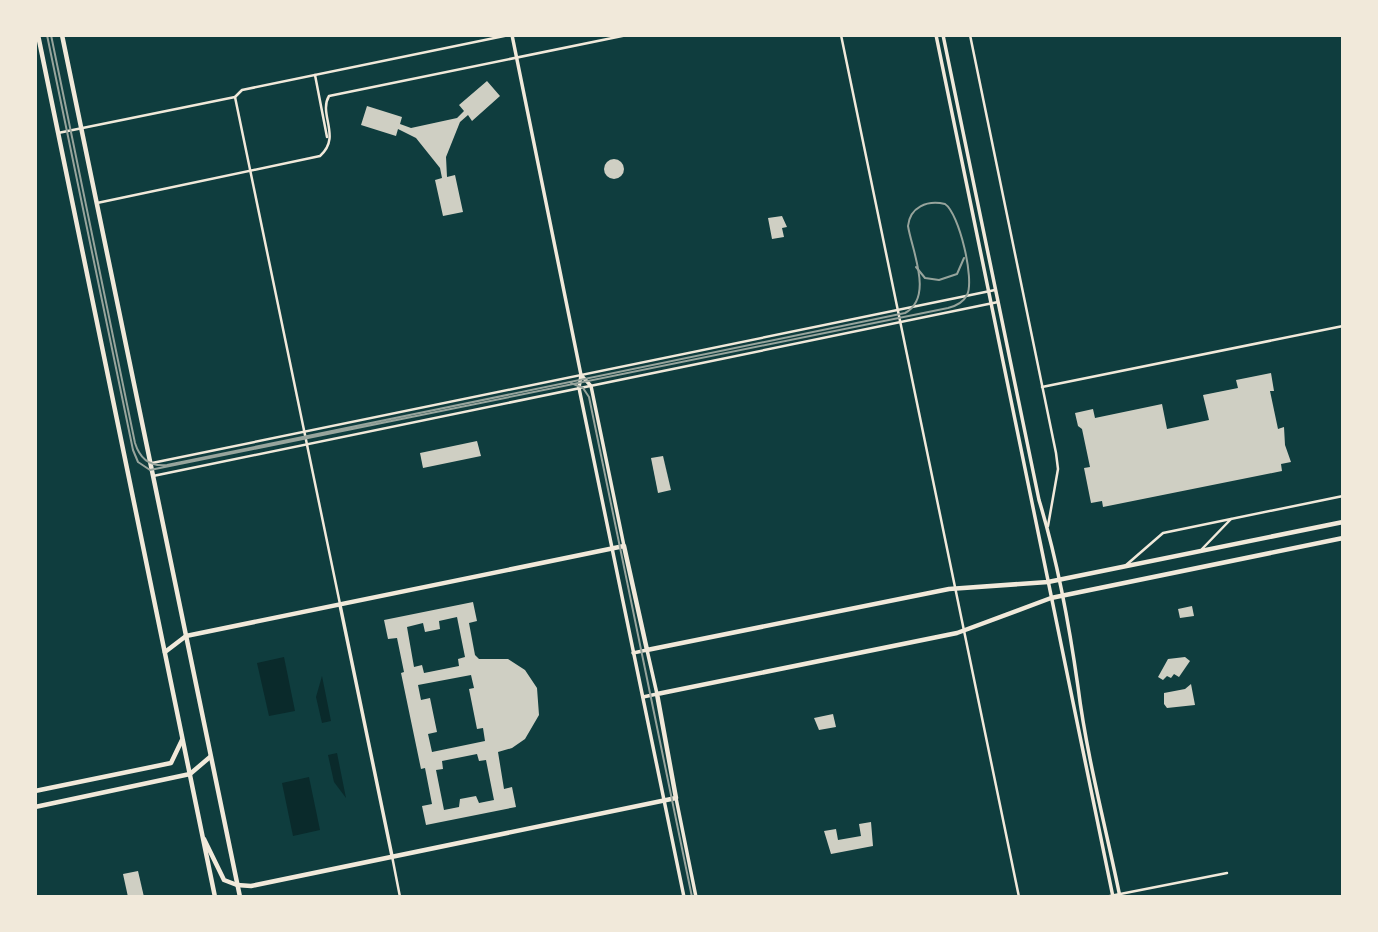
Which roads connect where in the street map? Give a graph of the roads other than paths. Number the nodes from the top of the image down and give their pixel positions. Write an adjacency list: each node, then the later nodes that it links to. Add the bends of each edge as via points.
1 (38, 35): 13 (main road)
2 (62, 35): 12 (main road)
3 (510, 35): 9 (main road); 10 (street)
4 (627, 35): 9 (street)
5 (841, 35): 21 (street)
6 (936, 35): 18 (main road)
7 (943, 35): 17 (main road)
8 (970, 35): 26 (street)
9 (516, 58): 14 (street, via 329,96); 24 (main road)
10 (315, 75): 11 (street, via 242,90); 14 (street)
11 (235, 97): 12 (street); 15 (street)
12 (81, 128): 13 (street); 16 (main road)
13 (58, 133): 50 (main road)
14 (328, 140): 15 (street, via 329,146 320,156)
15 (250, 171): 16 (street); 28 (street)
16 (97, 204): 30 (main road)
17 (995, 290): 18 (street); 19 (main road)
18 (988, 291): 20 (main road); 21 (street)
19 (998, 302): 20 (street); 35 (main road)
20 (991, 304): 22 (street); 42 (main road)
21 (898, 310): 22 (street); 24 (street)
22 (900, 323): 25 (street); 43 (street)
23 (1343, 326): 26 (street)
24 (581, 375): 25 (main road); 27 (main road); 28 (street)
25 (591, 386): 27 (street); 37 (main road)
26 (1042, 387): 35 (street, via 1057,462)
27 (579, 388): 29 (street); 38 (main road)
28 (304, 432): 29 (street); 30 (street)
29 (307, 444): 31 (street); 46 (street)
30 (150, 463): 31 (main road)
31 (153, 476): 48 (main road)
32 (1343, 496): 33 (street)
33 (1231, 519): 39 (street); 40 (street, via 1158,535)
34 (1343, 522): 39 (main road)
35 (1048, 528): 41 (main road)
36 (1343, 538): 44 (main road)
37 (624, 546): 38 (main road); 49 (main road)
38 (612, 548): 46 (main road); 51 (main road)
39 (1200, 551): 40 (main road)
40 (1124, 566): 41 (main road)
41 (1060, 579): 42 (main road); 44 (main road)
42 (1048, 582): 43 (main road); 45 (main road)
43 (956, 588): 47 (street); 49 (main road)
44 (1064, 595): 45 (main road); 65 (main road)
45 (1051, 598): 47 (main road); 66 (main road)
46 (340, 604): 48 (main road); 62 (main road)
47 (964, 630): 52 (main road); 72 (street)
48 (186, 636): 50 (main road); 55 (main road)
49 (647, 650): 51 (main road); 52 (main road)
50 (164, 652): 54 (main road)
51 (633, 653): 53 (main road)
52 (657, 694): 53 (main road); 58 (main road)
53 (643, 697): 59 (main road)
54 (183, 739): 56 (main road); 57 (main road, via 171,763)
55 (211, 756): 56 (main road); 64 (main road)
56 (190, 774): 60 (main road); 61 (main road)
57 (35, 791)
58 (676, 798): 59 (main road); 71 (main road)
59 (664, 800): 62 (main road); 70 (main road)
60 (35, 807)
61 (204, 839): 64 (main road, via 220,875); 67 (main road)
62 (392, 856): 64 (main road, via 251,886); 69 (street)
63 (1227, 873): 65 (street)
64 (237, 885): 68 (main road)
65 (1120, 895): 66 (street)
66 (1112, 896): 73 (street)
67 (215, 897)
68 (240, 897)
69 (400, 897)
70 (684, 897)
71 (696, 897)
72 (1019, 897)
73 (1105, 897)

